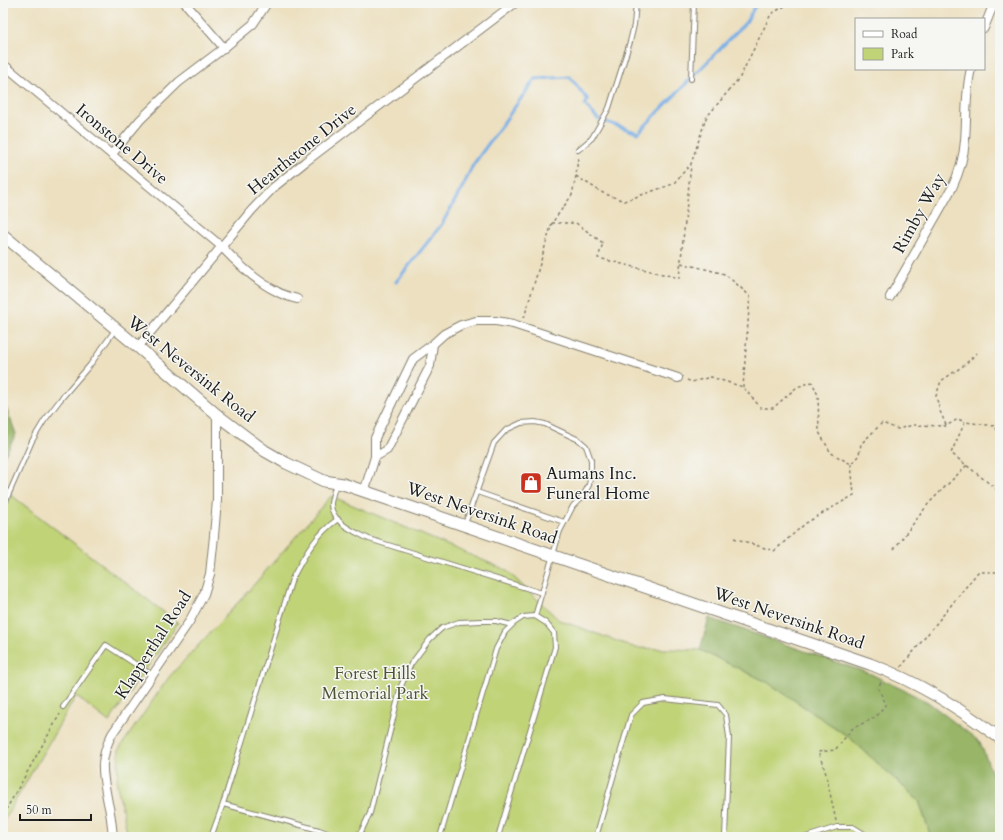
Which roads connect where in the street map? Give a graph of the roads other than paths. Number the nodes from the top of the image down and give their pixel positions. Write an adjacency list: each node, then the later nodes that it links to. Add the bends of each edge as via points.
1 (185, 3): 8 (street)
2 (267, 3): 8 (street, via 253,24)
3 (515, 3): 15 (street, Hearthstone Drive, via 274,187)
4 (636, 3): 12 (lane, via 630,42 609,108 592,138)
5 (694, 3): 11 (lane)
6 (994, 3): 7 (street)
7 (985, 26)
8 (224, 48): 13 (street, via 179,82 140,120)
9 (3, 64): 13 (street, Ironstone Drive)
10 (971, 70): 16 (street, Rimby Way, via 966,98 965,141 957,177)
11 (691, 80)
12 (578, 150)
13 (112, 154): 15 (street, Ironstone Drive)
14 (3, 236): 18 (street, West Neversink Road)
15 (221, 246): 17 (street, Ironstone Drive, via 263,283); 20 (street, Hearthstone Drive)
16 (890, 297)
17 (296, 299)
18 (115, 330): 20 (street, West Neversink Road); 27 (lane, via 90,366 44,421 32,441)
19 (433, 344): 21 (street, via 444,334 461,325 476,321 496,321); 23 (street, via 430,366 395,436 387,450); 23 (street, via 413,359 375,438)
20 (138, 347): 22 (street, West Neversink Road)
21 (678, 378)
22 (217, 415): 24 (street, West Neversink Road, via 286,463 324,481); 35 (street, Klapperthal Road, via 217,500 210,574 196,609)
23 (375, 457): 25 (street)
24 (336, 483): 25 (street, West Neversink Road); 28 (lane, via 331,504)
25 (364, 492): 30 (street, West Neversink Road)
26 (477, 492): 29 (lane); 29 (lane, via 494,443 506,430 521,423 546,424 579,440 586,446 591,460 589,485); 30 (lane)
27 (3, 507)
28 (338, 519): 32 (lane, via 345,526 369,539); 38 (lane, via 320,534 306,552 292,579)
29 (564, 522): 31 (lane)
30 (465, 525): 31 (street, West Neversink Road)
31 (552, 555): 32 (lane); 37 (street, West Neversink Road, via 891,672 949,702)
32 (542, 592): 33 (lane)
33 (535, 616): 34 (lane, via 523,616); 44 (lane, via 546,623 554,633 555,647)
34 (512, 625): 42 (lane, via 481,620 459,622 442,628 411,664 401,686 370,813 361,832); 43 (lane, via 496,649)
35 (152, 675): 36 (lane, via 106,645); 39 (street, Klapperthal Road, via 112,734 105,750 102,776)
36 (63, 706)
37 (1000, 738)
38 (223, 804): 40 (lane); 41 (lane)
39 (113, 837)
40 (211, 837)
41 (338, 837)
42 (354, 837)
43 (440, 837)
44 (498, 837)
45 (596, 837): 46 (lane, via 631,715 643,703 665,699 718,705 726,715 729,737)
46 (725, 837)
47 (806, 837): 48 (lane, via 837,827 853,827)
48 (866, 837)

